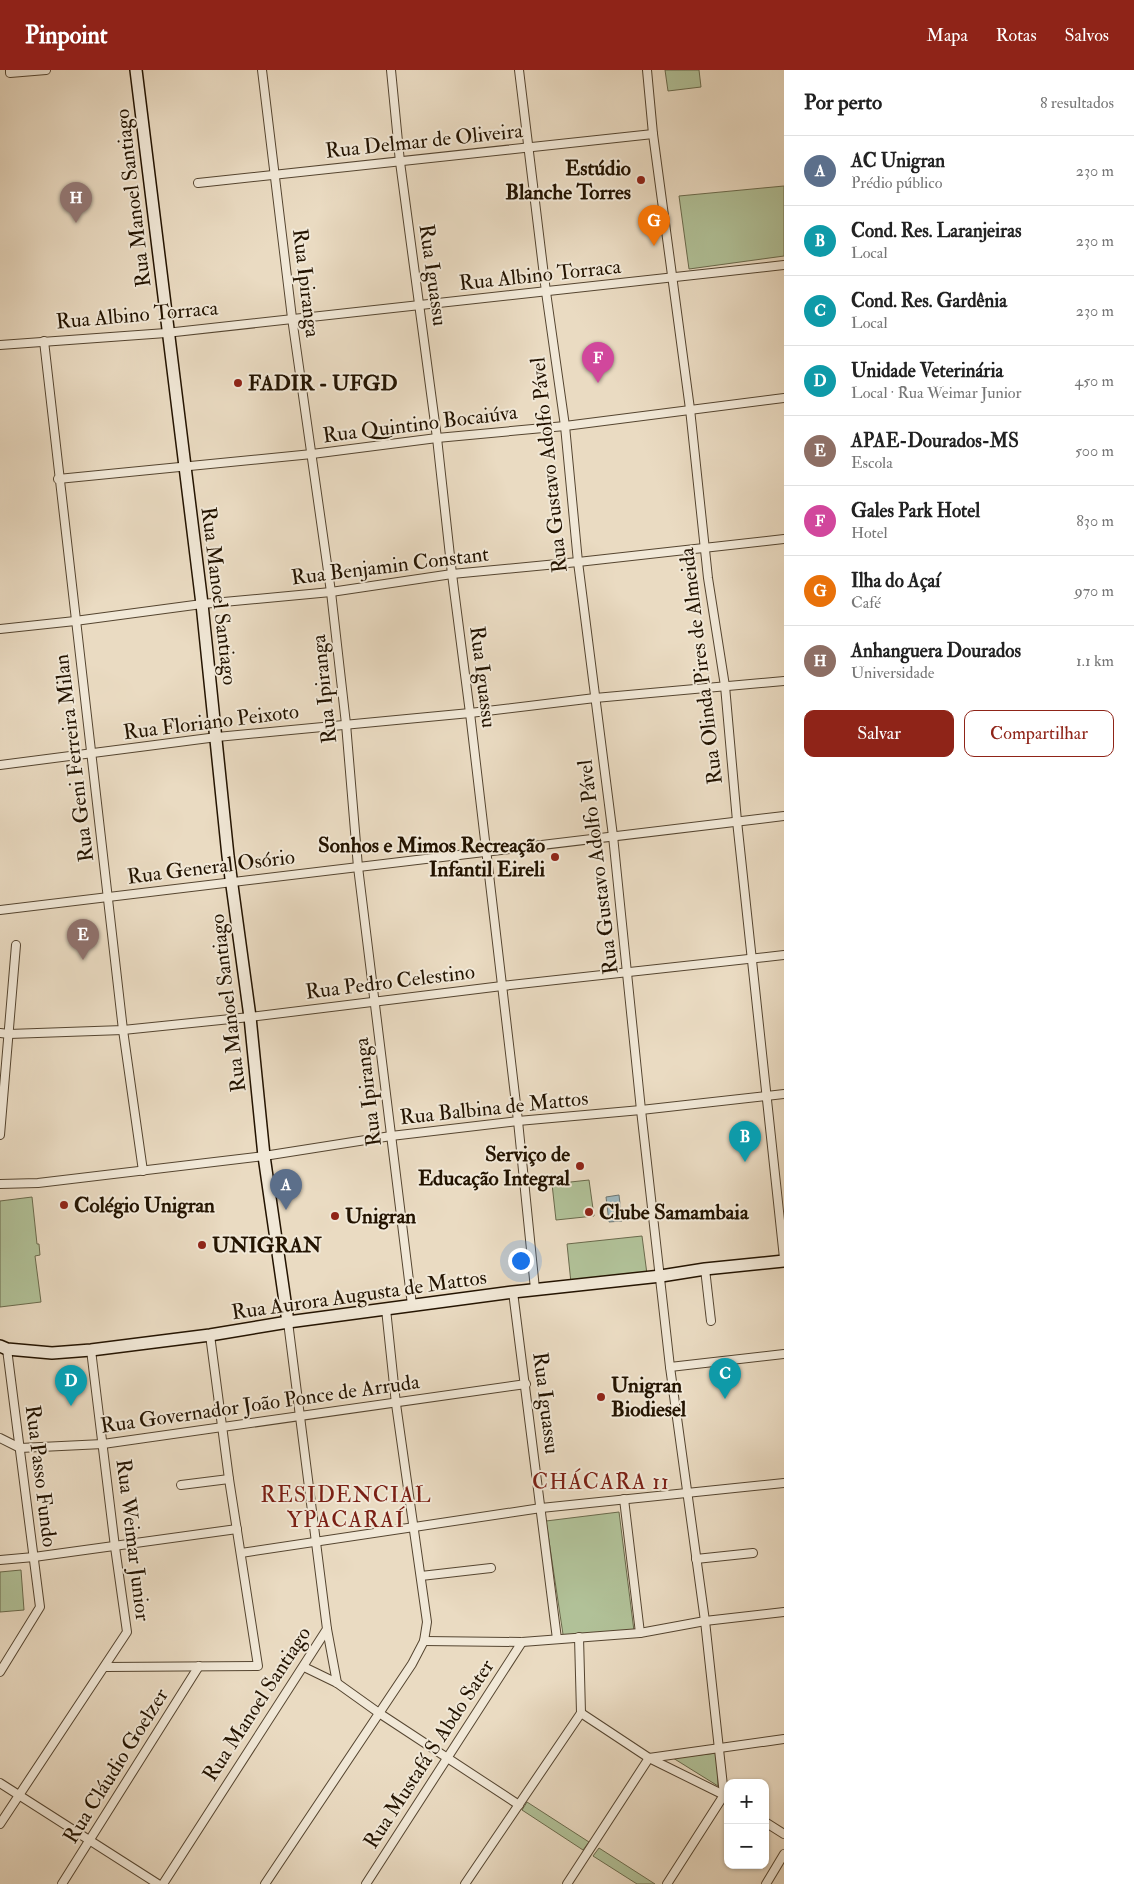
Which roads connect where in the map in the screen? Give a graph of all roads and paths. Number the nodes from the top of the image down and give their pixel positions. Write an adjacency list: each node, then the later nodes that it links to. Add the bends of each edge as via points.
1 (46, 70): 7 (street)
2 (136, 70): 18 (street, Rua Manoel Santiago)
3 (262, 70): 11 (street, Rua Ipiranga)
4 (391, 70): 10 (street, Rua Iguassu)
5 (519, 70): 9 (street, Rua Gustavo Adolfo Pável)
6 (647, 70): 8 (street, Rua Olinda Pires de Almeida)
7 (10, 72)
8 (654, 134): 9 (street, Rua Delmar de Oliveira); 14 (street, Rua Olinda Pires de Almeida)
9 (528, 147): 10 (street, Rua Delmar de Oliveira); 15 (street, Rua Gustavo Adolfo Pável)
10 (400, 162): 11 (street, Rua Delmar de Oliveira); 16 (street, Rua Iguassu)
11 (274, 176): 12 (street, Rua Delmar de Oliveira); 17 (street, Rua Ipiranga)
12 (198, 183)
13 (784, 265): 14 (street, Rua Albino Torraca)
14 (672, 278): 15 (street, Rua Albino Torraca); 22 (street, Rua Olinda Pires de Almeida)
15 (546, 292): 16 (street, Rua Albino Torraca); 23 (street, Rua Gustavo Adolfo Pável)
16 (419, 306): 17 (street, Rua Albino Torraca); 24 (street, Rua Iguassu)
17 (292, 318): 18 (street, Rua Albino Torraca); 25 (street, Rua Ipiranga)
18 (168, 332): 19 (street, Rua Albino Torraca); 26 (street, Rua Manoel Santiago)
19 (44, 341): 20 (street, Rua Albino Torraca); 27 (street, Rua Geni Ferreira Milan)
20 (0, 345)
21 (784, 398): 22 (street, Rua Quintino Bocaiúva)
22 (690, 409): 23 (street, Rua Quintino Bocaiúva); 29 (street, Rua Olinda Pires de Almeida)
23 (565, 426): 24 (street, Rua Quintino Bocaiúva); 30 (street, Rua Gustavo Adolfo Pável)
24 (437, 438): 25 (street, Rua Quintino Bocaiúva); 31 (street, Rua Iguassu)
25 (312, 454): 26 (street, Rua Quintino Bocaiúva); 32 (street, Rua Ipiranga)
26 (184, 467): 27 (street, Rua Quintino Bocaiúva); 33 (street, Rua Manoel Santiago)
27 (58, 479): 34 (street, Rua Geni Ferreira Milan)
28 (784, 538): 29 (street, Rua Benjamin Constant)
29 (704, 547): 30 (street, Rua Benjamin Constant); 37 (street, Rua Olinda Pires de Almeida)
30 (578, 562): 31 (street, Rua Benjamin Constant); 38 (street, Rua Gustavo Adolfo Pável)
31 (452, 574): 32 (street, Rua Benjamin Constant); 39 (street, Rua Iguassu)
32 (331, 592): 33 (street, Rua Benjamin Constant); 40 (street, Rua Ipiranga)
33 (202, 604): 34 (street, Rua Benjamin Constant); 41 (street, Rua Manoel Santiago)
34 (75, 621): 35 (street, Rua Benjamin Constant); 42 (street, Rua Geni Ferreira Milan)
35 (0, 629)
36 (784, 681): 37 (street, Rua Floriano Peixoto)
37 (725, 686): 38 (street, Rua Floriano Peixoto); 45 (street, Rua Olinda Pires de Almeida)
38 (594, 698): 39 (street, Rua Floriano Peixoto); 46 (street, Rua Gustavo Adolfo Pável)
39 (470, 713): 40 (street, Rua Floriano Peixoto); 47 (street, Rua Iguassu)
40 (346, 724): 41 (street, Rua Floriano Peixoto); 48 (street, Rua Ipiranga)
41 (217, 737): 42 (street, Rua Floriano Peixoto); 49 (street, Rua Manoel Santiago)
42 (92, 754): 43 (street, Rua Floriano Peixoto); 50 (street, Rua Geni Ferreira Milan)
43 (0, 764)
44 (784, 816): 45 (street, Rua General Osório)
45 (737, 821): 46 (street, Rua General Osório); 54 (street, Rua Olinda Pires de Almeida)
46 (613, 836): 47 (street, Rua General Osório); 55 (street, Rua Gustavo Adolfo Pável)
47 (486, 851): 48 (street, Rua General Osório); 56 (street, Rua Iguassu)
48 (358, 867): 49 (street, Rua General Osório); 57 (street, Rua Ipiranga)
49 (232, 882): 50 (street, Rua General Osório); 58 (street, Rua Manoel Santiago)
50 (108, 897): 51 (street, Rua General Osório); 59 (street, Rua Geni Ferreira Milan)
51 (0, 910)
52 (16, 945): 61 (street)
53 (784, 955): 54 (street, Rua Pedro Celestino)
54 (752, 958): 55 (street, Rua Pedro Celestino); 63 (street, Rua Olinda Pires de Almeida)
55 (628, 972): 56 (street, Rua Pedro Celestino); 64 (street, Rua Gustavo Adolfo Pável)
56 (502, 986): 57 (street, Rua Pedro Celestino); 65 (street, Rua Iguassu)
57 (375, 1001): 58 (street, Rua Pedro Celestino); 67 (street, Rua Ipiranga)
58 (250, 1017): 59 (street, Rua Pedro Celestino); 68 (street, Rua Manoel Santiago)
59 (123, 1030): 61 (street, Rua Pedro Celestino); 69 (street, Rua Geni Ferreira Milan)
60 (0, 1033): 61 (street, Rua Pedro Celestino)
61 (9, 1034): 66 (street)
62 (784, 1094): 63 (street, Rua Balbina de Mattos)
63 (766, 1096): 64 (street, Rua Balbina de Mattos); 71 (street, Rua Olinda Pires de Almeida)
64 (641, 1110): 65 (street, Rua Balbina de Mattos); 73 (street, Rua Gustavo Adolfo Pável)
65 (518, 1121): 67 (street, Rua Balbina de Mattos); 74 (street, Rua Iguassu)
66 (0, 1135)
67 (391, 1136): 68 (street, Rua Balbina de Mattos); 76 (street, Rua Ipiranga)
68 (264, 1156): 69 (street, Rua Balbina de Mattos); 79 (street, Rua Manoel Santiago)
69 (143, 1171): 70 (street, Rua Balbina de Mattos)
70 (0, 1184)
71 (784, 1259): 72 (street, Rua Aurora Augusta de Mattos)
72 (705, 1269): 73 (street, Rua Aurora Augusta de Mattos); 78 (street)
73 (661, 1276): 74 (street, Rua Aurora Augusta de Mattos); 84 (street, Rua Gustavo Adolfo Pável)
74 (535, 1289): 75 (street, Rua Aurora Augusta de Mattos)
75 (513, 1292): 76 (street, Rua Aurora Augusta de Mattos); 85 (street, Rua Iguassu)
76 (412, 1305): 77 (street, Rua Aurora Augusta de Mattos)
77 (386, 1309): 79 (street, Rua Aurora Augusta de Mattos); 86 (street)
78 (711, 1321)
79 (288, 1322): 80 (street, Rua Aurora Augusta de Mattos); 87 (street, Rua Manoel Santiago)
80 (210, 1335): 82 (street, Rua Aurora Augusta de Mattos); 88 (street)
81 (4, 1348): 82 (street, Rua Aurora Augusta de Mattos, via 52,1353); 91 (street, Rua Passo Fundo)
82 (91, 1350): 90 (street, Rua Weimar Junior)
83 (784, 1354): 84 (street)
84 (670, 1367): 95 (street, Rua Gustavo Adolfo Pável)
85 (526, 1384): 86 (street, Rua Governador João Ponce de Arruda); 97 (street, Rua Iguassu)
86 (396, 1404): 87 (street, Rua Governador João Ponce de Arruda); 98 (street)
87 (300, 1416): 88 (street, Rua Governador João Ponce de Arruda); 100 (street, Rua Manoel Santiago)
88 (222, 1427): 90 (street, Rua Governador João Ponce de Arruda); 92 (street)
89 (0, 1438): 91 (street, Rua Governador João Ponce de Arruda)
90 (103, 1444): 91 (street, Rua Governador João Ponce de Arruda); 101 (street, Rua Weimar Junior)
91 (20, 1448): 104 (street, Rua Passo Fundo)
92 (229, 1479): 94 (street); 99 (street)
93 (784, 1483): 95 (street)
94 (181, 1485)
95 (688, 1494): 96 (street); 105 (street, Rua Gustavo Adolfo Pável)
96 (624, 1499): 97 (street); 112 (street)
97 (541, 1508): 98 (street); 114 (street, Rua Iguassu)
98 (412, 1526): 100 (street); 108 (street)
99 (237, 1529): 101 (street); 102 (street)
100 (316, 1543): 102 (street); 111 (street, Rua Manoel Santiago)
101 (115, 1547): 104 (street); 118 (street, Rua Weimar Junior, via 127,1632)
102 (241, 1553): 117 (street, via 258,1666)
103 (753, 1553): 105 (street)
104 (34, 1557): 106 (street); 120 (street, Rua Passo Fundo, via 40,1607)
105 (696, 1559): 110 (street, Rua Gustavo Adolfo Pável)
106 (0, 1560)
107 (491, 1568): 108 (street)
108 (421, 1576): 115 (street, via 427,1622)
109 (784, 1612): 110 (street)
110 (705, 1621): 112 (street); 125 (street, Rua Gustavo Adolfo Pável)
111 (327, 1629): 119 (street, Rua Manoel Santiago); 121 (street)
112 (640, 1633): 113 (street)
113 (579, 1637): 114 (street); 123 (street)
114 (557, 1639): 116 (street)
115 (424, 1641): 116 (street); 122 (street)
116 (522, 1642): 127 (street, Rua Mustafá S Abdo Sater)
117 (199, 1666): 118 (street); 137 (street, Rua Cláudio Goelzer)
118 (106, 1667): 130 (street)
119 (304, 1667): 121 (street); 141 (street, Rua Manoel Santiago)
120 (0, 1672)
121 (337, 1684): 122 (street)
122 (379, 1713): 127 (street); 142 (street)
123 (581, 1713): 126 (street); 133 (street)
124 (784, 1739): 125 (street)
125 (720, 1748): 126 (street); 128 (street, Rua Gustavo Adolfo Pável)
126 (648, 1758): 131 (street); 145 (street)
127 (447, 1759): 133 (street); 143 (street, Rua Mustafá S Abdo Sater)
128 (724, 1780)
129 (0, 1782): 130 (street)
130 (19, 1794): 134 (street); 137 (street)
131 (724, 1795)
132 (724, 1799): 146 (street)
133 (519, 1805): 144 (street)
134 (0, 1824)
135 (768, 1824): 136 (street)
136 (784, 1834)
137 (90, 1840): 139 (street, Rua Cláudio Goelzer); 140 (street)
138 (784, 1854): 147 (street)
139 (62, 1884)
140 (158, 1884)
141 (163, 1884)
142 (265, 1884)
143 (366, 1884)
144 (465, 1884)
145 (567, 1884)
146 (667, 1884)
147 (766, 1884)

